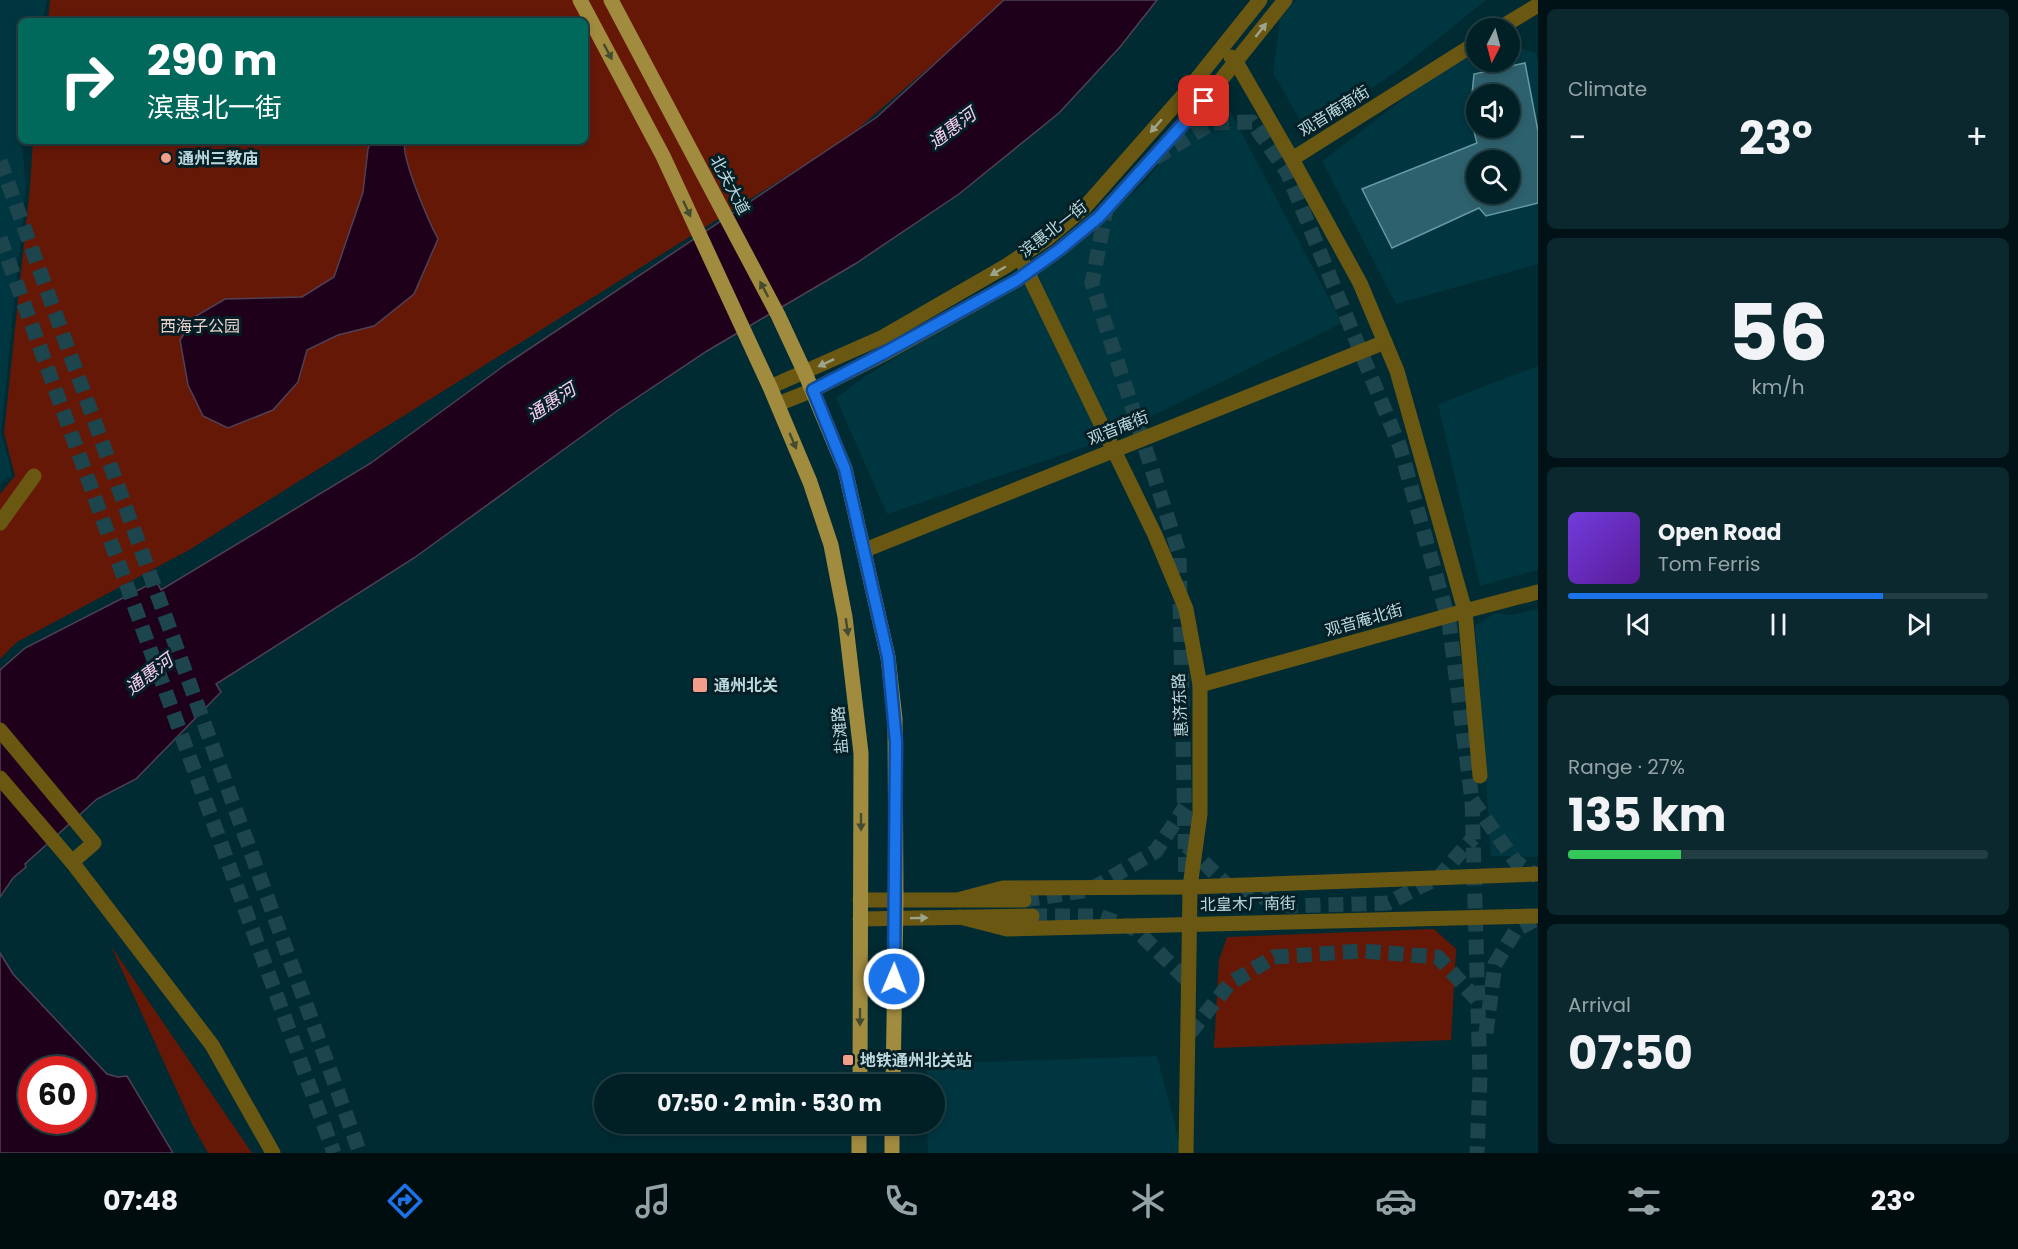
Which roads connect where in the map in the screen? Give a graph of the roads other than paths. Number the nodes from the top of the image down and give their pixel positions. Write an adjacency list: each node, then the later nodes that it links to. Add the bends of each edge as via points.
1 (580, 0): 15 (main road, one-way to 15, via 663,156)
2 (611, 0): 14 (main road, 北关大道, one-way to 2)
3 (1260, 0): 7 (street, 滨惠北一街)
4 (1285, 0): 9 (street, 滨惠北一街, one-way to 4)
5 (1538, 5): 6 (street)
6 (1517, 18)
7 (1223, 48): 9 (street, 观音庵南街); 11 (street, 滨惠北一街, one-way to 11, via 1085,207)
8 (1466, 49): 10 (street, 观音庵南街)
9 (1236, 62): 10 (street, 观音庵南街); 12 (street, 滨惠北一街, via 1099,217)
10 (1292, 159): 13 (street, via 1360,283)
11 (1020, 257): 12 (street, 惠济东路); 14 (street, 滨惠北一街, one-way to 14, via 883,337)
12 (1028, 273): 16 (street, 滨惠北一街); 18 (street, 惠济东路)
13 (1385, 342): 18 (street, 观音庵街); 23 (street, via 1397,371)
14 (805, 373): 15 (street, 滨惠北一街); 16 (main road, 北关大道)
15 (770, 387): 17 (main road, 盐滩路)
16 (813, 390): 17 (street, 滨惠北一街); 21 (main road, via 845,469)
17 (778, 404): 33 (main road, 盐滩路, one-way to 33, via 831,545 845,617 861,753)
18 (1113, 450): 21 (street, 观音庵街); 24 (street, 惠济东路, via 1186,609)
19 (34, 476): 20 (street)
20 (0, 523)
21 (865, 550): 31 (main road, via 888,657 895,719)
22 (1538, 592): 23 (street, 观音庵北街)
23 (1465, 610): 24 (street, 观音庵北街); 26 (street)
24 (1200, 685): 30 (street, 惠济东路, via 1200,814)
25 (0, 730): 28 (street, via 94,843)
26 (1480, 776)
27 (0, 778): 28 (street)
28 (72, 862): 45 (street, via 212,1045)
29 (1538, 874): 30 (street, 北皇木厂南街)
30 (1190, 887): 32 (street, 北皇木厂南街, via 1003,888); 40 (street, 惠济东路)
31 (896, 899): 32 (street, 北皇木厂南街); 33 (street, 北皇木厂南街); 38 (main road)
32 (961, 899): 34 (street, 北皇木厂南街)
33 (860, 900): 39 (main road, 盐滩路)
34 (1024, 900)
35 (1032, 916): 37 (street, 北皇木厂南街)
36 (1538, 916): 40 (street, 北皇木厂南街)
37 (960, 917): 38 (street, 北皇木厂南街, one-way to 37); 40 (street, 北皇木厂南街, via 1007,929)
38 (895, 918): 39 (street, 北皇木厂南街); 42 (main road)
39 (860, 919): 41 (main road, 盐滩路, one-way to 41)
40 (1191, 924): 48 (street, 惠济东路)
41 (860, 1074)
42 (893, 1074)
43 (859, 1134): 46 (main road)
44 (892, 1134): 47 (main road)
45 (273, 1153)
46 (859, 1153)
47 (892, 1153)
48 (1186, 1153)

